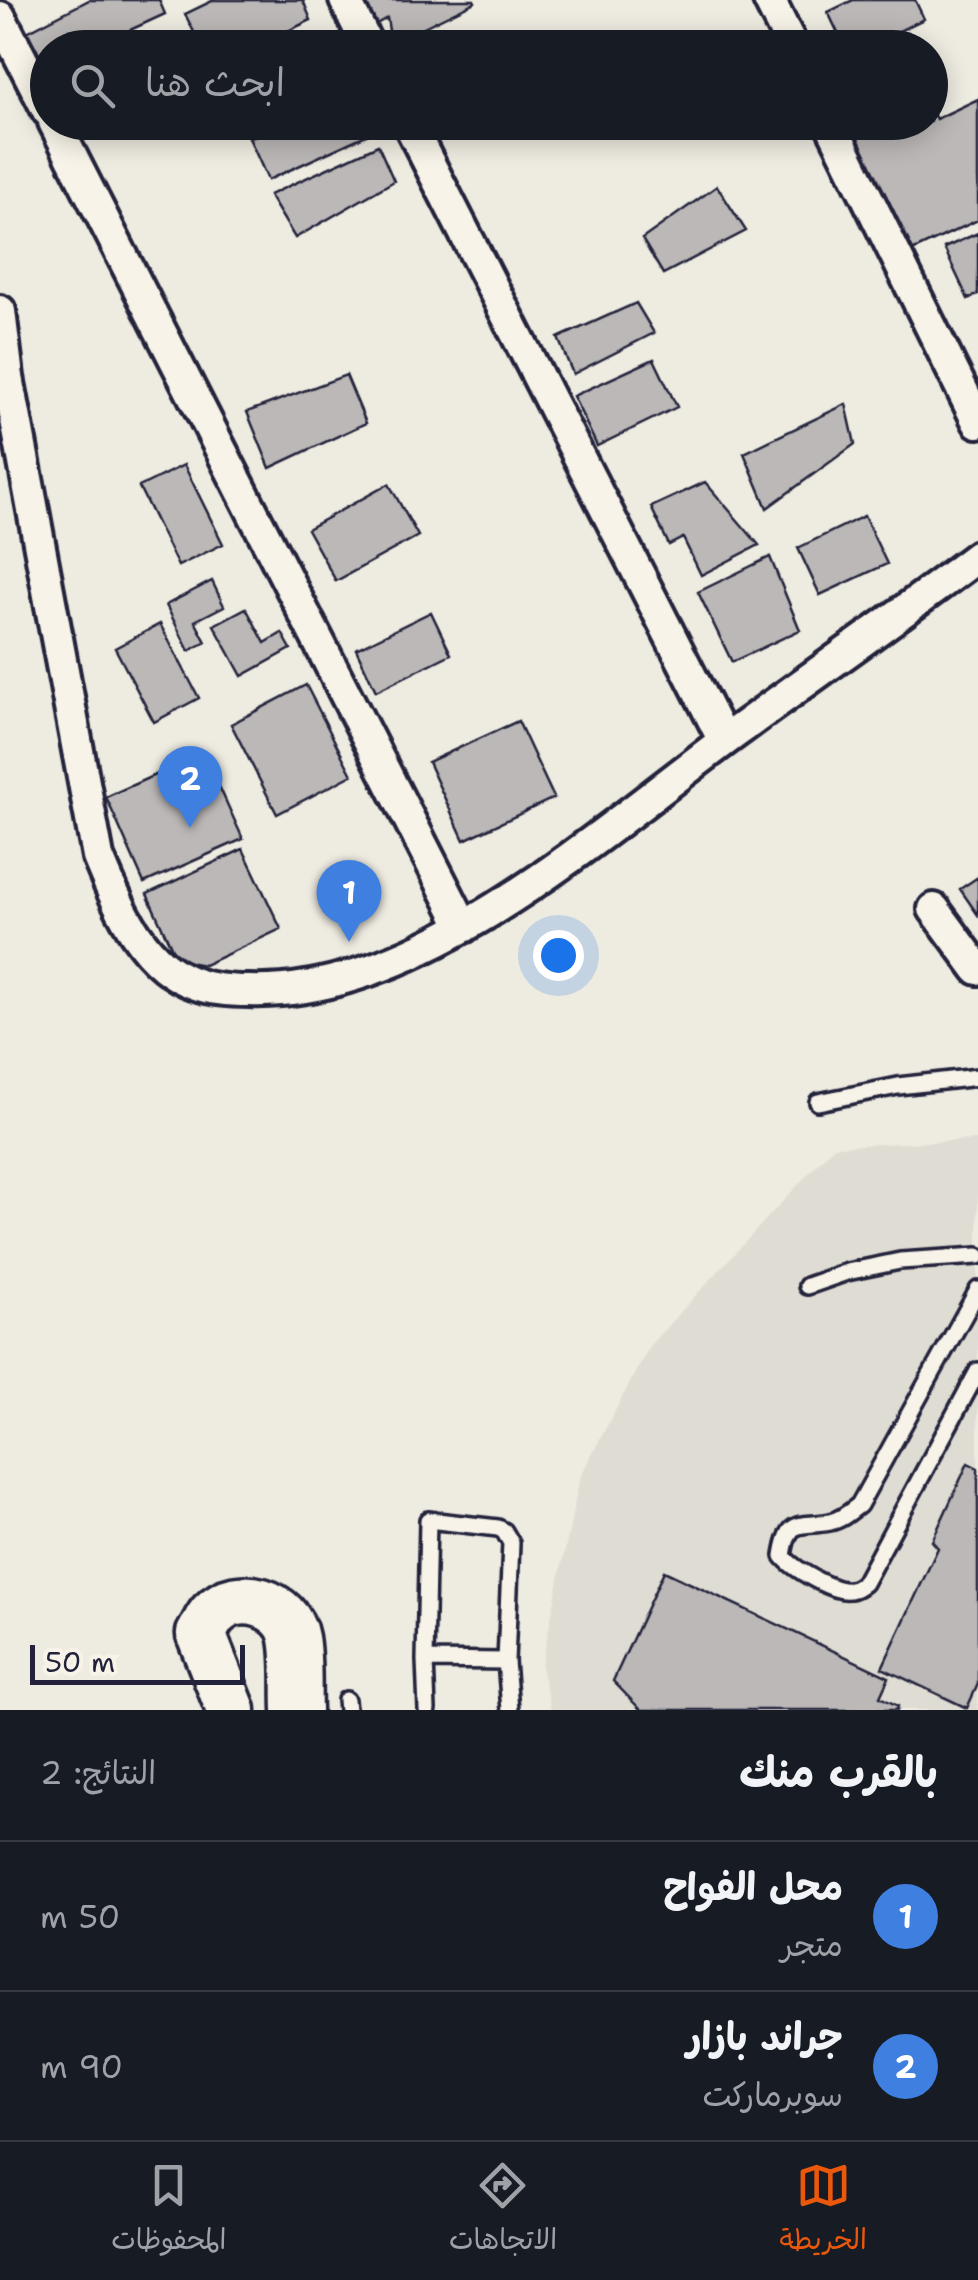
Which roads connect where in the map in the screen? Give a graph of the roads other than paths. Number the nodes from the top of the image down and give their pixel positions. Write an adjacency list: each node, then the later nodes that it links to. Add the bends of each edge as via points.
1 (345, 0): 4 (street)
2 (770, 0): 5 (street)
3 (0, 18): 6 (street)
4 (360, 30)
5 (784, 30)
6 (30, 76)
7 (63, 140): 15 (street)
8 (417, 140): 13 (street)
9 (839, 140): 11 (street)
10 (0, 312): 15 (street, via 98,857 146,949 196,984 225,991 300,990 412,954)
11 (978, 422)
12 (978, 556): 13 (street)
13 (724, 741): 15 (street)
14 (934, 909): 16 (street)
15 (464, 927)
16 (978, 970)
17 (978, 1076): 18 (lane)
18 (818, 1102)
19 (978, 1256): 20 (lane, via 900,1260)
20 (807, 1286)
21 (978, 1290): 22 (lane, via 859,1505 831,1522 793,1529 784,1556 791,1567 843,1591 864,1583)
22 (978, 1371)
23 (425, 1660): 24 (lane); 24 (lane, via 428,1520 498,1528 508,1537); 27 (lane)
24 (506, 1661): 28 (lane)
25 (230, 1710): 26 (main road, via 201,1634 214,1613 235,1601 260,1601 281,1613 294,1635)
26 (296, 1710)
27 (428, 1710)
28 (510, 1710)

